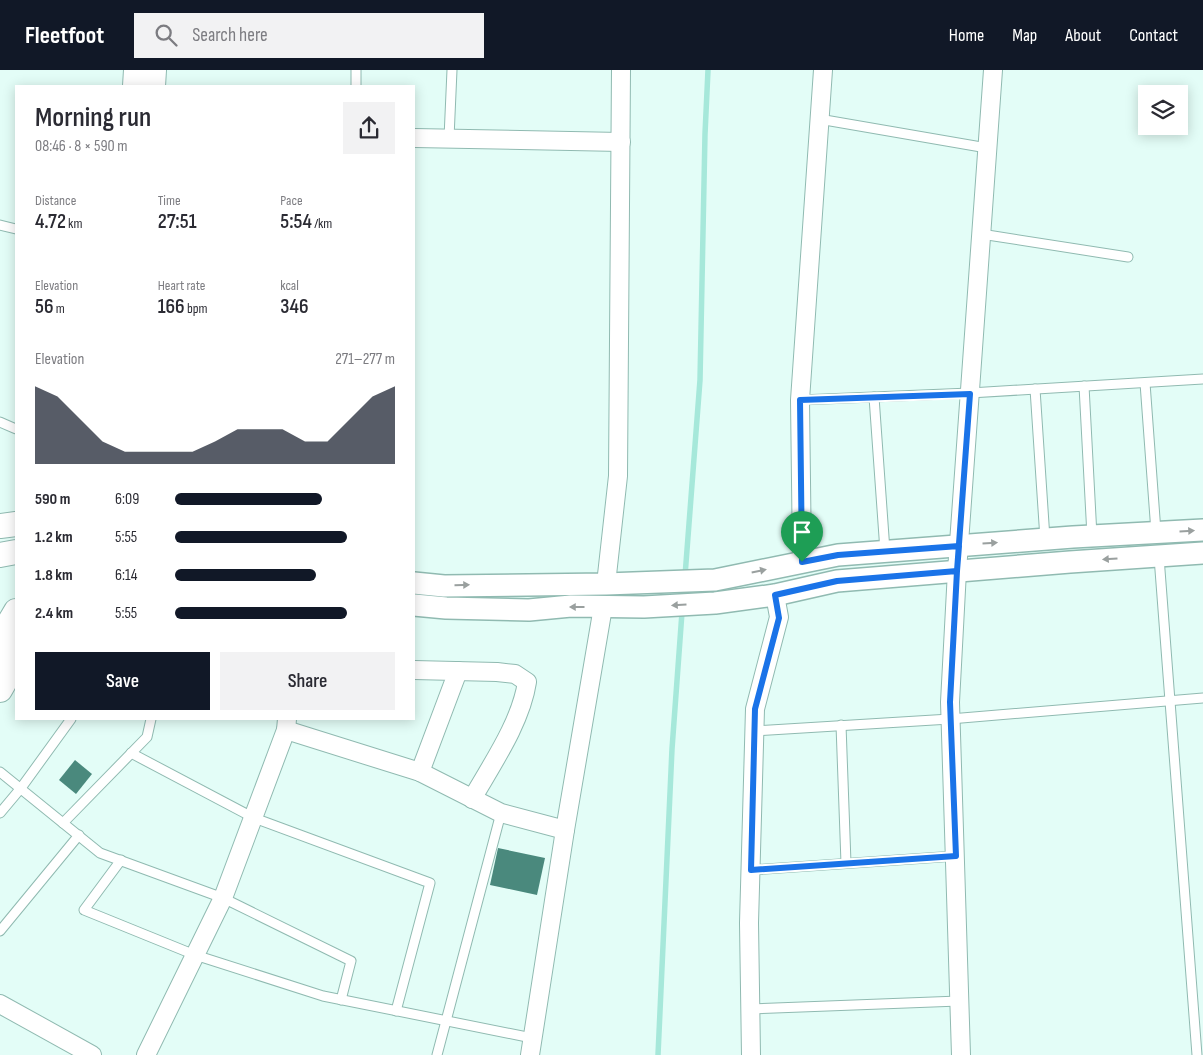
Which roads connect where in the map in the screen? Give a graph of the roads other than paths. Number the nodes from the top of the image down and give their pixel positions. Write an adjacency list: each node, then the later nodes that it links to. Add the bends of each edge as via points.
1 (136, 70): 9 (main road)
2 (146, 70): 10 (main road)
3 (154, 70): 11 (main road)
4 (356, 70): 12 (lane)
5 (452, 70): 15 (lane)
6 (621, 70): 16 (street)
7 (823, 70): 13 (street)
8 (993, 70): 17 (street)
9 (135, 85)
10 (144, 85)
11 (153, 85)
12 (356, 85)
13 (819, 119): 17 (lane); 28 (street)
14 (415, 138): 15 (street)
15 (448, 138): 16 (street)
16 (621, 142): 46 (street, via 618,476)
17 (987, 148): 20 (street)
18 (0, 225): 19 (lane)
19 (15, 229)
20 (981, 234): 21 (lane); 26 (street)
21 (1128, 257)
22 (1203, 379): 23 (lane)
23 (1145, 383): 24 (lane); 34 (lane)
24 (1084, 386): 25 (lane); 35 (lane)
25 (1035, 389): 26 (lane); 36 (lane)
26 (970, 394): 27 (lane); 37 (street)
27 (874, 397): 28 (lane); 38 (lane)
28 (800, 400): 43 (street)
29 (0, 422): 30 (lane)
30 (15, 429)
31 (15, 524): 32 (main road)
32 (0, 526)
33 (1203, 530): 34 (street, one-way to 33)
34 (1156, 532): 35 (street)
35 (1092, 536): 36 (street)
36 (1045, 539): 37 (street, one-way to 36)
37 (959, 546): 38 (street); 44 (street)
38 (885, 551): 43 (street)
39 (15, 552): 41 (main road)
40 (1203, 553): 42 (street)
41 (0, 555)
42 (1159, 556): 44 (street, one-way to 44); 59 (lane)
43 (802, 562): 46 (street, one-way to 43, via 715,580)
44 (957, 571): 47 (street, via 837,581); 60 (street)
45 (415, 583): 46 (street, one-way to 46, via 444,586)
46 (606, 584)
47 (775, 595): 49 (street, one-way to 49, via 715,603); 65 (street, via 779,618 755,709)
48 (415, 605): 49 (street, one-way to 48, via 529,610)
49 (603, 607): 75 (street)
50 (15, 613): 51 (main road)
51 (0, 638)
52 (15, 641): 54 (main road)
53 (15, 664): 57 (main road)
54 (0, 668)
55 (415, 670): 56 (street)
56 (458, 671): 68 (street); 70 (street, via 515,674 527,682 524,699 513,724)
57 (0, 690)
58 (1203, 698): 59 (lane)
59 (1170, 700): 60 (lane); 96 (lane)
60 (950, 719): 64 (lane); 77 (street)
61 (70, 720): 69 (lane)
62 (151, 720): 66 (lane, via 147,736)
63 (286, 724): 68 (street); 73 (street)
64 (841, 726): 65 (lane); 79 (lane)
65 (755, 731): 80 (street)
66 (131, 753): 73 (lane); 74 (lane)
67 (0, 772): 69 (lane)
68 (420, 772): 70 (street)
69 (21, 788): 71 (lane); 74 (lane)
70 (472, 799): 72 (street)
71 (0, 813)
72 (501, 813): 75 (street); 89 (lane)
73 (254, 818): 81 (street); 88 (lane, via 430,883)
74 (63, 823): 76 (lane)
75 (565, 830): 90 (street)
76 (79, 835): 78 (lane, via 100,853); 82 (lane)
77 (956, 856): 79 (lane); 85 (street)
78 (120, 860): 81 (lane); 83 (lane, via 84,910)
79 (846, 863): 80 (lane)
80 (751, 870): 87 (street)
81 (223, 898): 83 (street); 84 (lane, via 351,961)
82 (0, 931)
83 (195, 955): 84 (lane); 92 (street)
84 (341, 1000): 88 (lane)
85 (960, 1001): 87 (lane); 95 (street)
86 (0, 1004): 91 (street)
87 (750, 1009): 94 (street)
88 (396, 1011): 89 (lane)
89 (446, 1021): 90 (lane); 93 (lane)
90 (531, 1047)
91 (92, 1055)
92 (146, 1055)
93 (437, 1055)
94 (751, 1055)
95 (961, 1055)
96 (1197, 1055)

